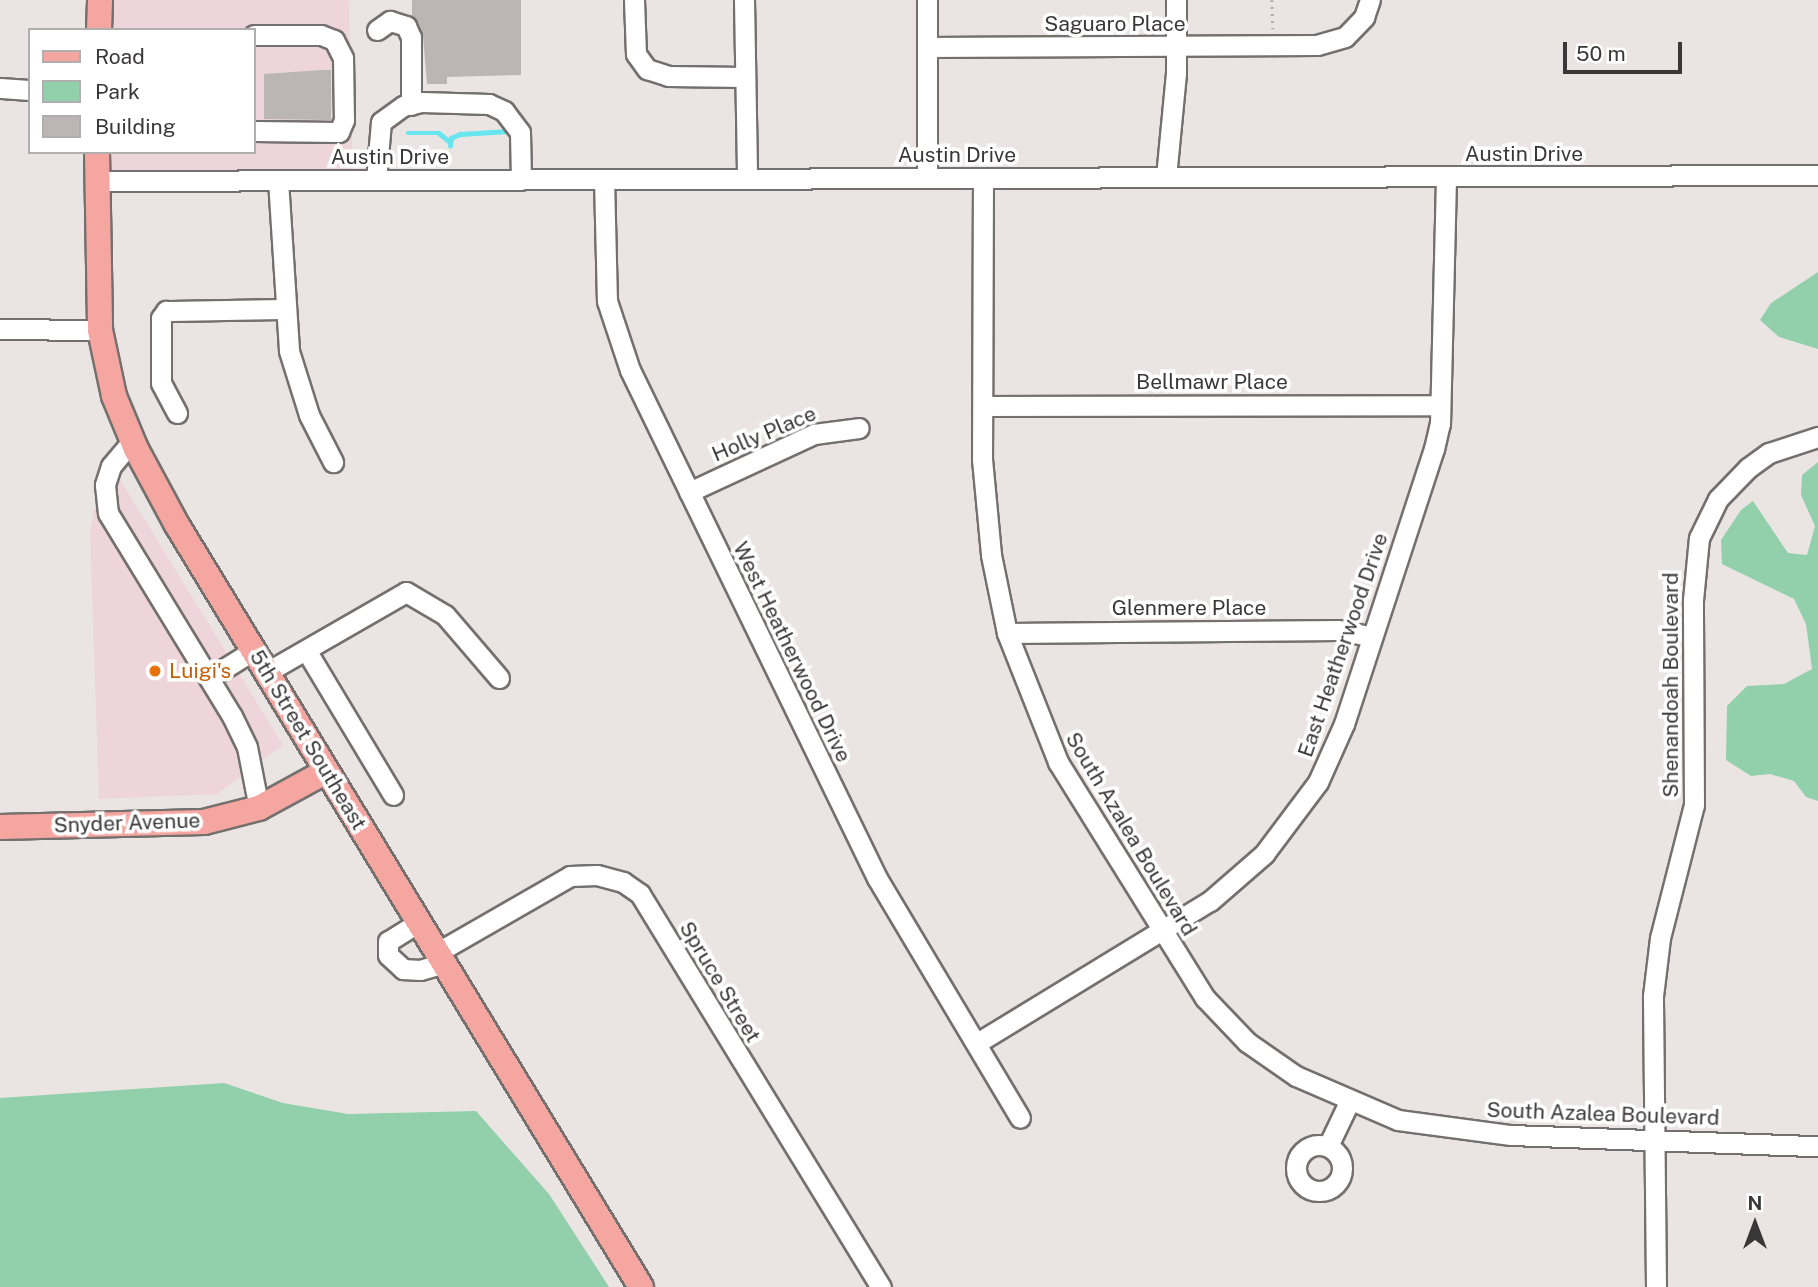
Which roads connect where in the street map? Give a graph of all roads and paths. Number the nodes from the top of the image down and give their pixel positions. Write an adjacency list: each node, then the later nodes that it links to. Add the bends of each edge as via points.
1 (100, 0): 8 (main road)
2 (634, 0): 14 (street, via 636,54 647,69 668,76)
3 (744, 0): 14 (street)
4 (927, 0): 12 (street)
5 (1176, 0): 13 (street)
6 (1272, 0): 11 (path, via 1269,15)
7 (1370, 0): 11 (street, Saguaro Place, via 1364,17 1345,37)
8 (99, 28)
9 (377, 30): 17 (street, via 390,21 406,26 411,37)
10 (256, 35): 18 (street, via 321,35 334,40 343,58 344,120 339,132)
11 (1274, 45): 13 (street, Saguaro Place)
12 (927, 47): 13 (street, Saguaro Place); 23 (street)
13 (1176, 47): 21 (street)
14 (745, 77): 26 (street)
15 (0, 88): 16 (street)
16 (28, 90)
17 (411, 105): 28 (street, via 381,122); 29 (street, via 497,106 520,132)
18 (256, 131)
19 (97, 154): 30 (main road, 5th Street Southeast)
20 (1818, 175): 22 (street, Austin Drive)
21 (1166, 177): 22 (street, Austin Drive); 24 (street, Austin Drive)
22 (1446, 177): 34 (street, East Heatherwood Drive)
23 (927, 178): 24 (street, Austin Drive); 26 (street, Austin Drive)
24 (983, 178): 35 (street, South Azalea Boulevard)
25 (604, 179): 26 (street, Austin Drive); 29 (street, Austin Drive); 41 (street, West Heatherwood Drive, via 605,284 611,320)
26 (747, 179)
27 (278, 180): 28 (street, Austin Drive); 30 (street, Austin Drive); 31 (street)
28 (376, 180): 29 (street, Austin Drive)
29 (521, 180)
30 (97, 181): 33 (main road, 5th Street Southeast)
31 (286, 309): 36 (street, via 166,311 161,318 161,383); 40 (street, via 289,351 309,415)
32 (0, 329): 33 (street)
33 (100, 330): 39 (main road, 5th Street Southeast, via 114,396)
34 (1440, 405): 35 (street, Bellmawr Place); 43 (street, East Heatherwood Drive, via 1434,449)
35 (984, 406): 42 (street, South Azalea Boulevard, via 985,502)
36 (177, 413)
37 (859, 428): 41 (street, Holly Place, via 814,434)
38 (1818, 437): 59 (street, Shenandoah Boulevard, via 1769,453 1748,468 1717,499 1699,538 1693,600 1694,805 1656,955)
39 (132, 441): 44 (main road, 5th Street Southeast); 47 (street, via 111,466 105,485 108,513)
40 (333, 462)
41 (689, 492): 56 (street, West Heatherwood Drive, via 877,878)
42 (1007, 633): 43 (street, Glenmere Place, via 1338,630); 54 (street, South Azalea Boulevard, via 1058,762)
43 (1370, 636): 54 (street, East Heatherwood Drive, via 1332,754 1293,818 1246,872 1210,901)
44 (254, 650): 46 (main road, 5th Street Southeast); 47 (street)
45 (306, 650): 46 (street); 48 (street, via 406,592 444,615); 50 (street)
46 (267, 672): 49 (main road, 5th Street Southeast)
47 (209, 678): 51 (street, via 247,747)
48 (499, 678)
49 (327, 772): 51 (main road, Snyder Avenue); 53 (main road, 5th Street Southeast)
50 (393, 795)
51 (259, 808): 52 (main road, Snyder Avenue, via 204,822)
52 (0, 827)
53 (419, 922): 55 (main road, 5th Street Southeast); 55 (street, Spruce Street, via 388,941 388,955 403,969 420,970)
54 (1160, 931): 56 (street, East Heatherwood Drive); 57 (street, South Azalea Boulevard, via 1205,998 1247,1042 1296,1076)
55 (441, 958): 62 (main road, 5th Street Southeast); 63 (street, Spruce Street, via 570,876 597,875 623,882 640,894)
56 (977, 1043): 58 (street, West Heatherwood Drive)
57 (1349, 1102): 59 (street, South Azalea Boulevard, via 1398,1120 1455,1130); 60 (street)
58 (1020, 1118)
59 (1653, 1139): 61 (street, South Azalea Boulevard); 64 (street, Shenandoah Boulevard)
60 (1329, 1144)
61 (1818, 1146)
62 (641, 1287)
63 (881, 1287)
64 (1656, 1287)

